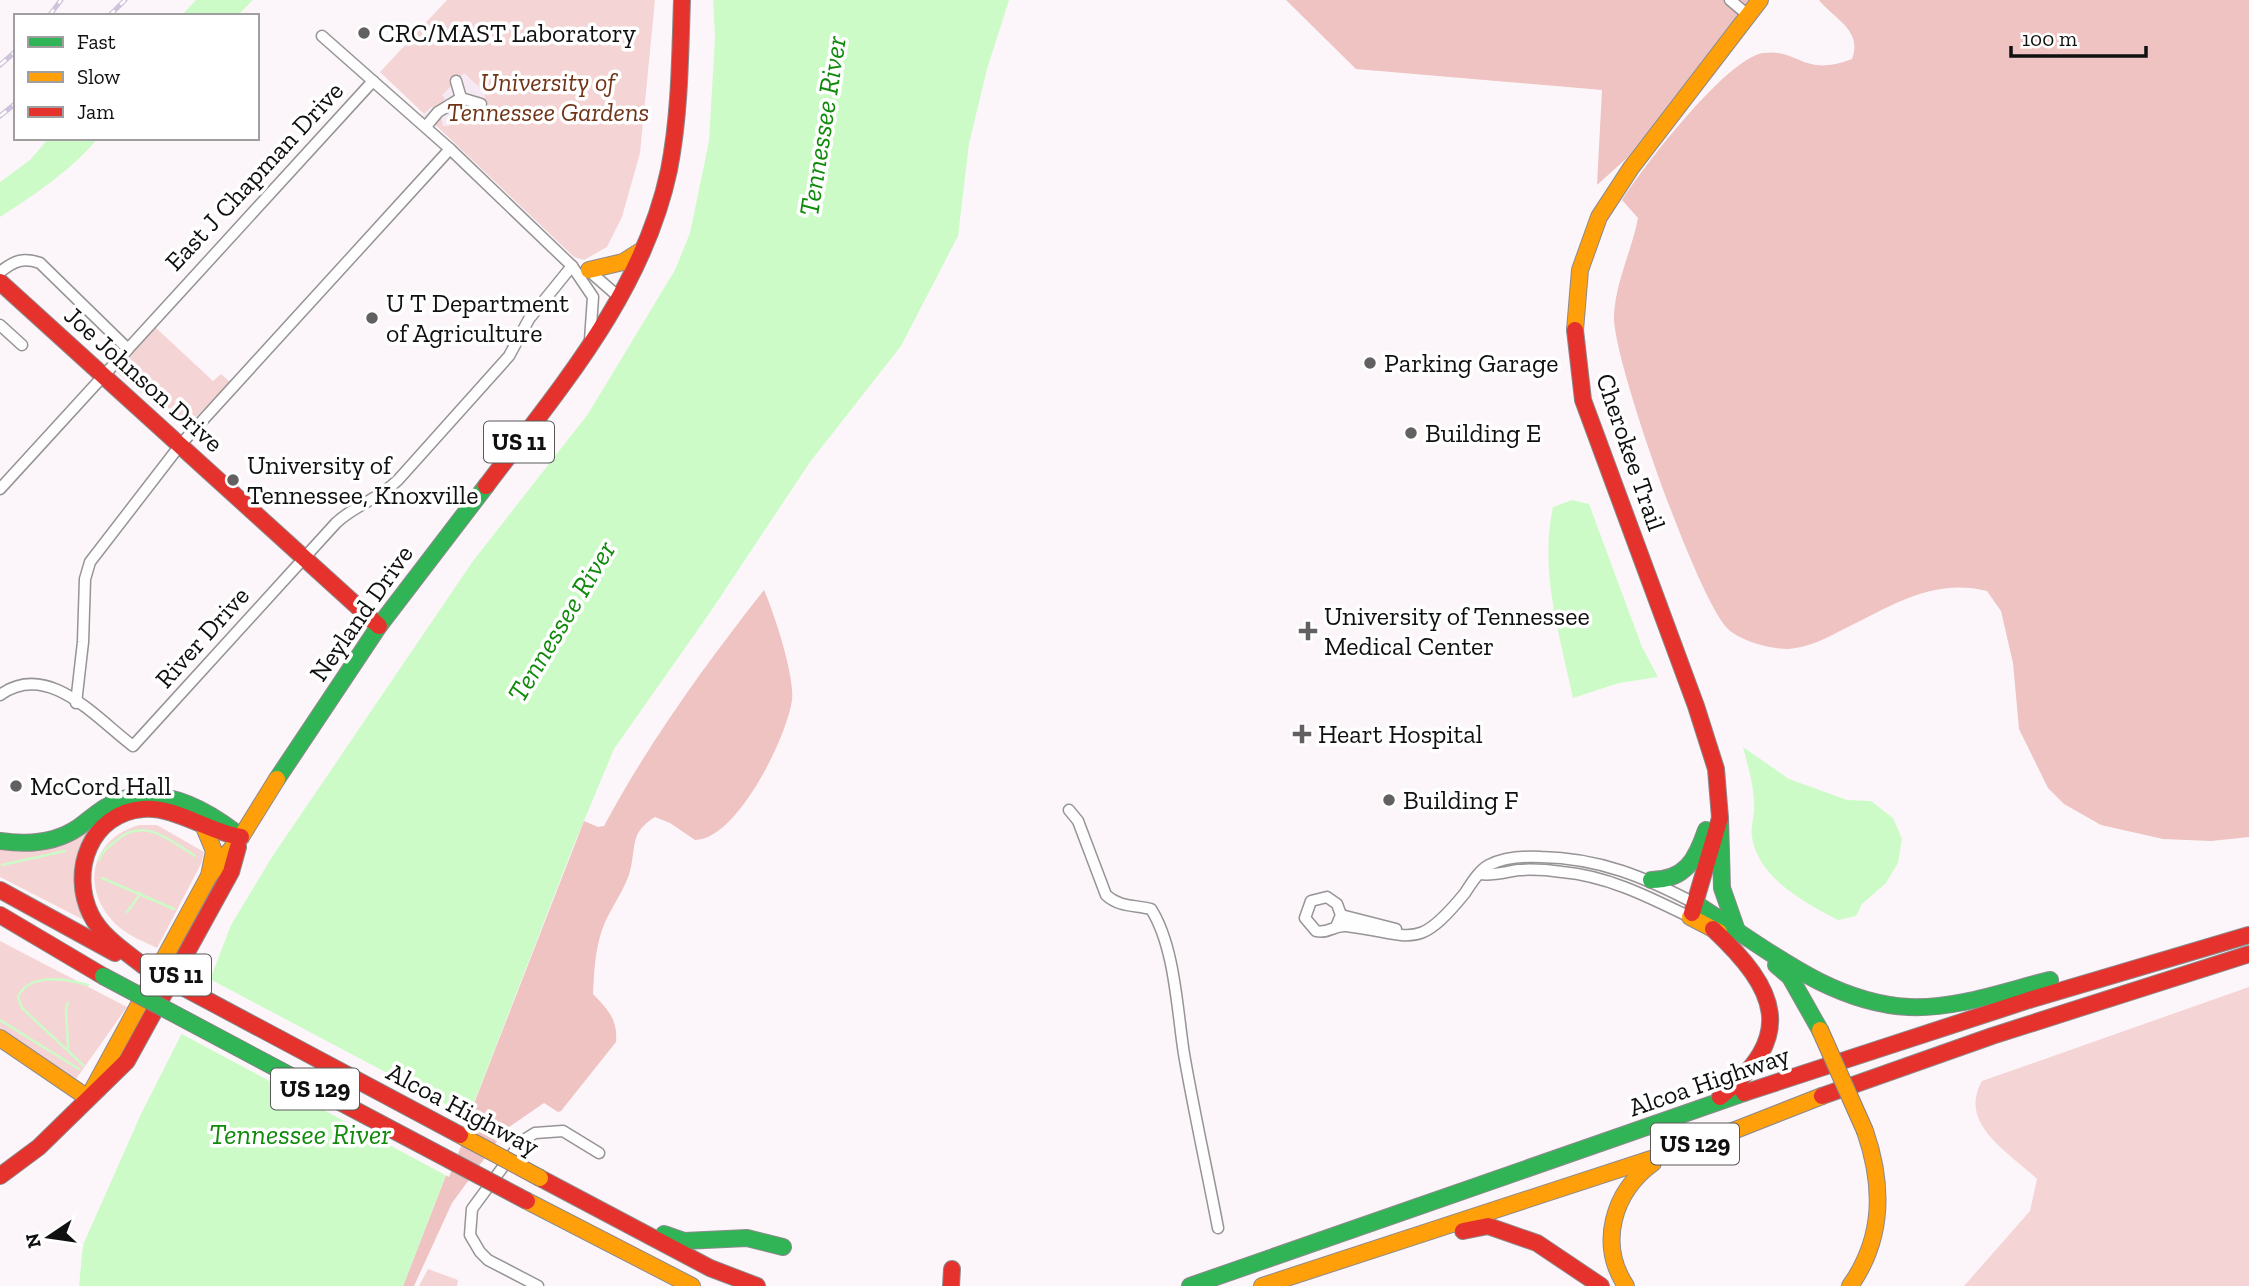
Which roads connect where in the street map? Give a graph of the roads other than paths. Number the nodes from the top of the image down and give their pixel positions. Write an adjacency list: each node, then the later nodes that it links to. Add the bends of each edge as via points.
1 (682, 0): 12 (main road, Neyland Drive / US 11, via 678,116 668,173)
2 (1730, 0): 4 (street)
3 (1760, 0): 4 (main road, Cherokee Trail)
4 (1749, 16): 29 (main road, Cherokee Trail, via 1630,169 1599,219 1585,252 1574,321 1583,400)
5 (322, 36): 6 (street)
6 (373, 81): 11 (street); 20 (street, East J Chapman Drive)
7 (456, 81): 8 (street)
8 (461, 98): 9 (street); 10 (street)
9 (481, 104)
10 (428, 124)
11 (450, 149): 13 (street); 23 (street)
12 (642, 250): 14 (main road, via 623,262); 17 (main road, Neyland Drive / US 11)
13 (572, 266): 14 (street); 21 (street, via 593,298); 25 (street, River Drive, via 528,319 509,356 398,480 382,495 346,514)
14 (589, 270): 17 (street)
15 (0, 272): 20 (street, via 24,259 40,264)
16 (0, 282): 22 (main road, Joe Johnson Drive)
17 (620, 298): 21 (main road, Neyland Drive / US 11)
18 (0, 325): 19 (street)
19 (22, 345)
20 (128, 349): 22 (street, East J Chapman Drive)
21 (589, 351): 26 (main road, Neyland Drive / US 11)
22 (103, 376): 23 (main road, Joe Johnson Drive); 24 (street, East J Chapman Drive)
23 (181, 444): 25 (main road, Joe Johnson Drive); 28 (street, via 90,562)
24 (0, 489)
25 (304, 559): 26 (main road, Joe Johnson Drive); 28 (street, River Drive, via 133,746)
26 (379, 626): 33 (main road, Neyland Drive / US 11)
27 (0, 695): 28 (street, via 13,686 44,684 63,691)
28 (76, 703)
29 (1716, 769): 31 (main road, Cherokee Trail); 37 (main road, via 1712,810 1695,861 1676,878)
30 (1069, 810): 61 (street, via 1106,895 1113,902 1151,909 1161,927 1178,997 1184,1054)
31 (1720, 818): 39 (main road, Cherokee Trail); 43 (main road, via 1719,879)
32 (204, 828): 33 (main road); 36 (main road, via 215,849); 48 (main road, via 170,812 138,809 114,817 92,840 82,866 84,900 99,929)
33 (241, 837): 34 (main road, via 190,804 153,795 113,803 59,837); 36 (main road, Neyland Drive / US 11); 54 (main road, Neyland Drive / US 11, via 231,872 141,1039 107,1083)
34 (0, 841)
35 (1480, 874): 37 (street, via 1485,866 1511,858 1576,857); 39 (street, via 1563,872 1604,880); 44 (street)
36 (209, 876): 54 (main road, Neyland Drive / US 11)
37 (1651, 880): 39 (street)
38 (0, 890): 48 (main road, Alcoa Highway / US 129)
39 (1693, 911): 43 (main road); 45 (main road)
40 (0, 915): 51 (main road, Alcoa Highway / US 129, via 44,938)
41 (1341, 915): 42 (street); 42 (street, via 1328,897 1316,898 1307,906 1305,918 1311,928 1322,933); 44 (street, via 1402,930)
42 (1336, 927): 44 (street, via 1410,938)
43 (1735, 927): 49 (main road, via 1823,983 1908,1007 1964,1002 2172,951); 52 (main road, via 1790,977)
44 (1430, 929)
45 (1713, 929): 52 (main road, via 1734,939 1783,985); 55 (main road, via 1748,961 1763,983 1770,1007 1769,1038 1757,1066)
46 (0, 930): 51 (main road)
47 (2249, 935): 49 (main road, Alcoa Highway / US 129)
48 (117, 949): 60 (main road, Alcoa Highway / US 129, bridge)
49 (2187, 952): 55 (main road, Alcoa Highway / US 129, via 1981,1013)
50 (2249, 954): 57 (main road, Alcoa Highway / US 129, via 1980,1041)
51 (67, 957): 67 (main road, Alcoa Highway / US 129, bridge)
52 (1815, 1033): 56 (main road, bridge)
53 (0, 1038): 54 (main road)
54 (88, 1098): 59 (main road, Neyland Drive / US 11, via 39,1147)
55 (1705, 1107): 65 (main road, Alcoa Highway / US 129, via 1427,1208)
56 (1860, 1133): 74 (main road, via 1867,1215 1850,1267); 75 (main road, via 1875,1156 1879,1217 1861,1274)
57 (1675, 1151): 64 (main road, Alcoa Highway / US 129); 73 (main road, via 1642,1169 1622,1192 1611,1224 1612,1252)
58 (599, 1153): 66 (street, via 563,1131 535,1133 522,1141 472,1209 470,1235 480,1252)
59 (0, 1176)
60 (569, 1193): 62 (main road, via 585,1194 684,1241 747,1238); 68 (main road, Alcoa Highway / US 129, via 710,1268)
61 (1218, 1228)
62 (783, 1247)
63 (952, 1269): 69 (main road)
64 (1289, 1277): 71 (main road, Alcoa Highway / US 129); 72 (main road, via 1425,1238 1488,1226 1537,1244)
65 (1196, 1284): 70 (main road, Alcoa Highway)
66 (538, 1286)
67 (692, 1286)
68 (757, 1286)
69 (950, 1286)
70 (1180, 1286)
71 (1262, 1286)
72 (1601, 1286)
73 (1626, 1286)
74 (1834, 1286)
75 (1850, 1286)

